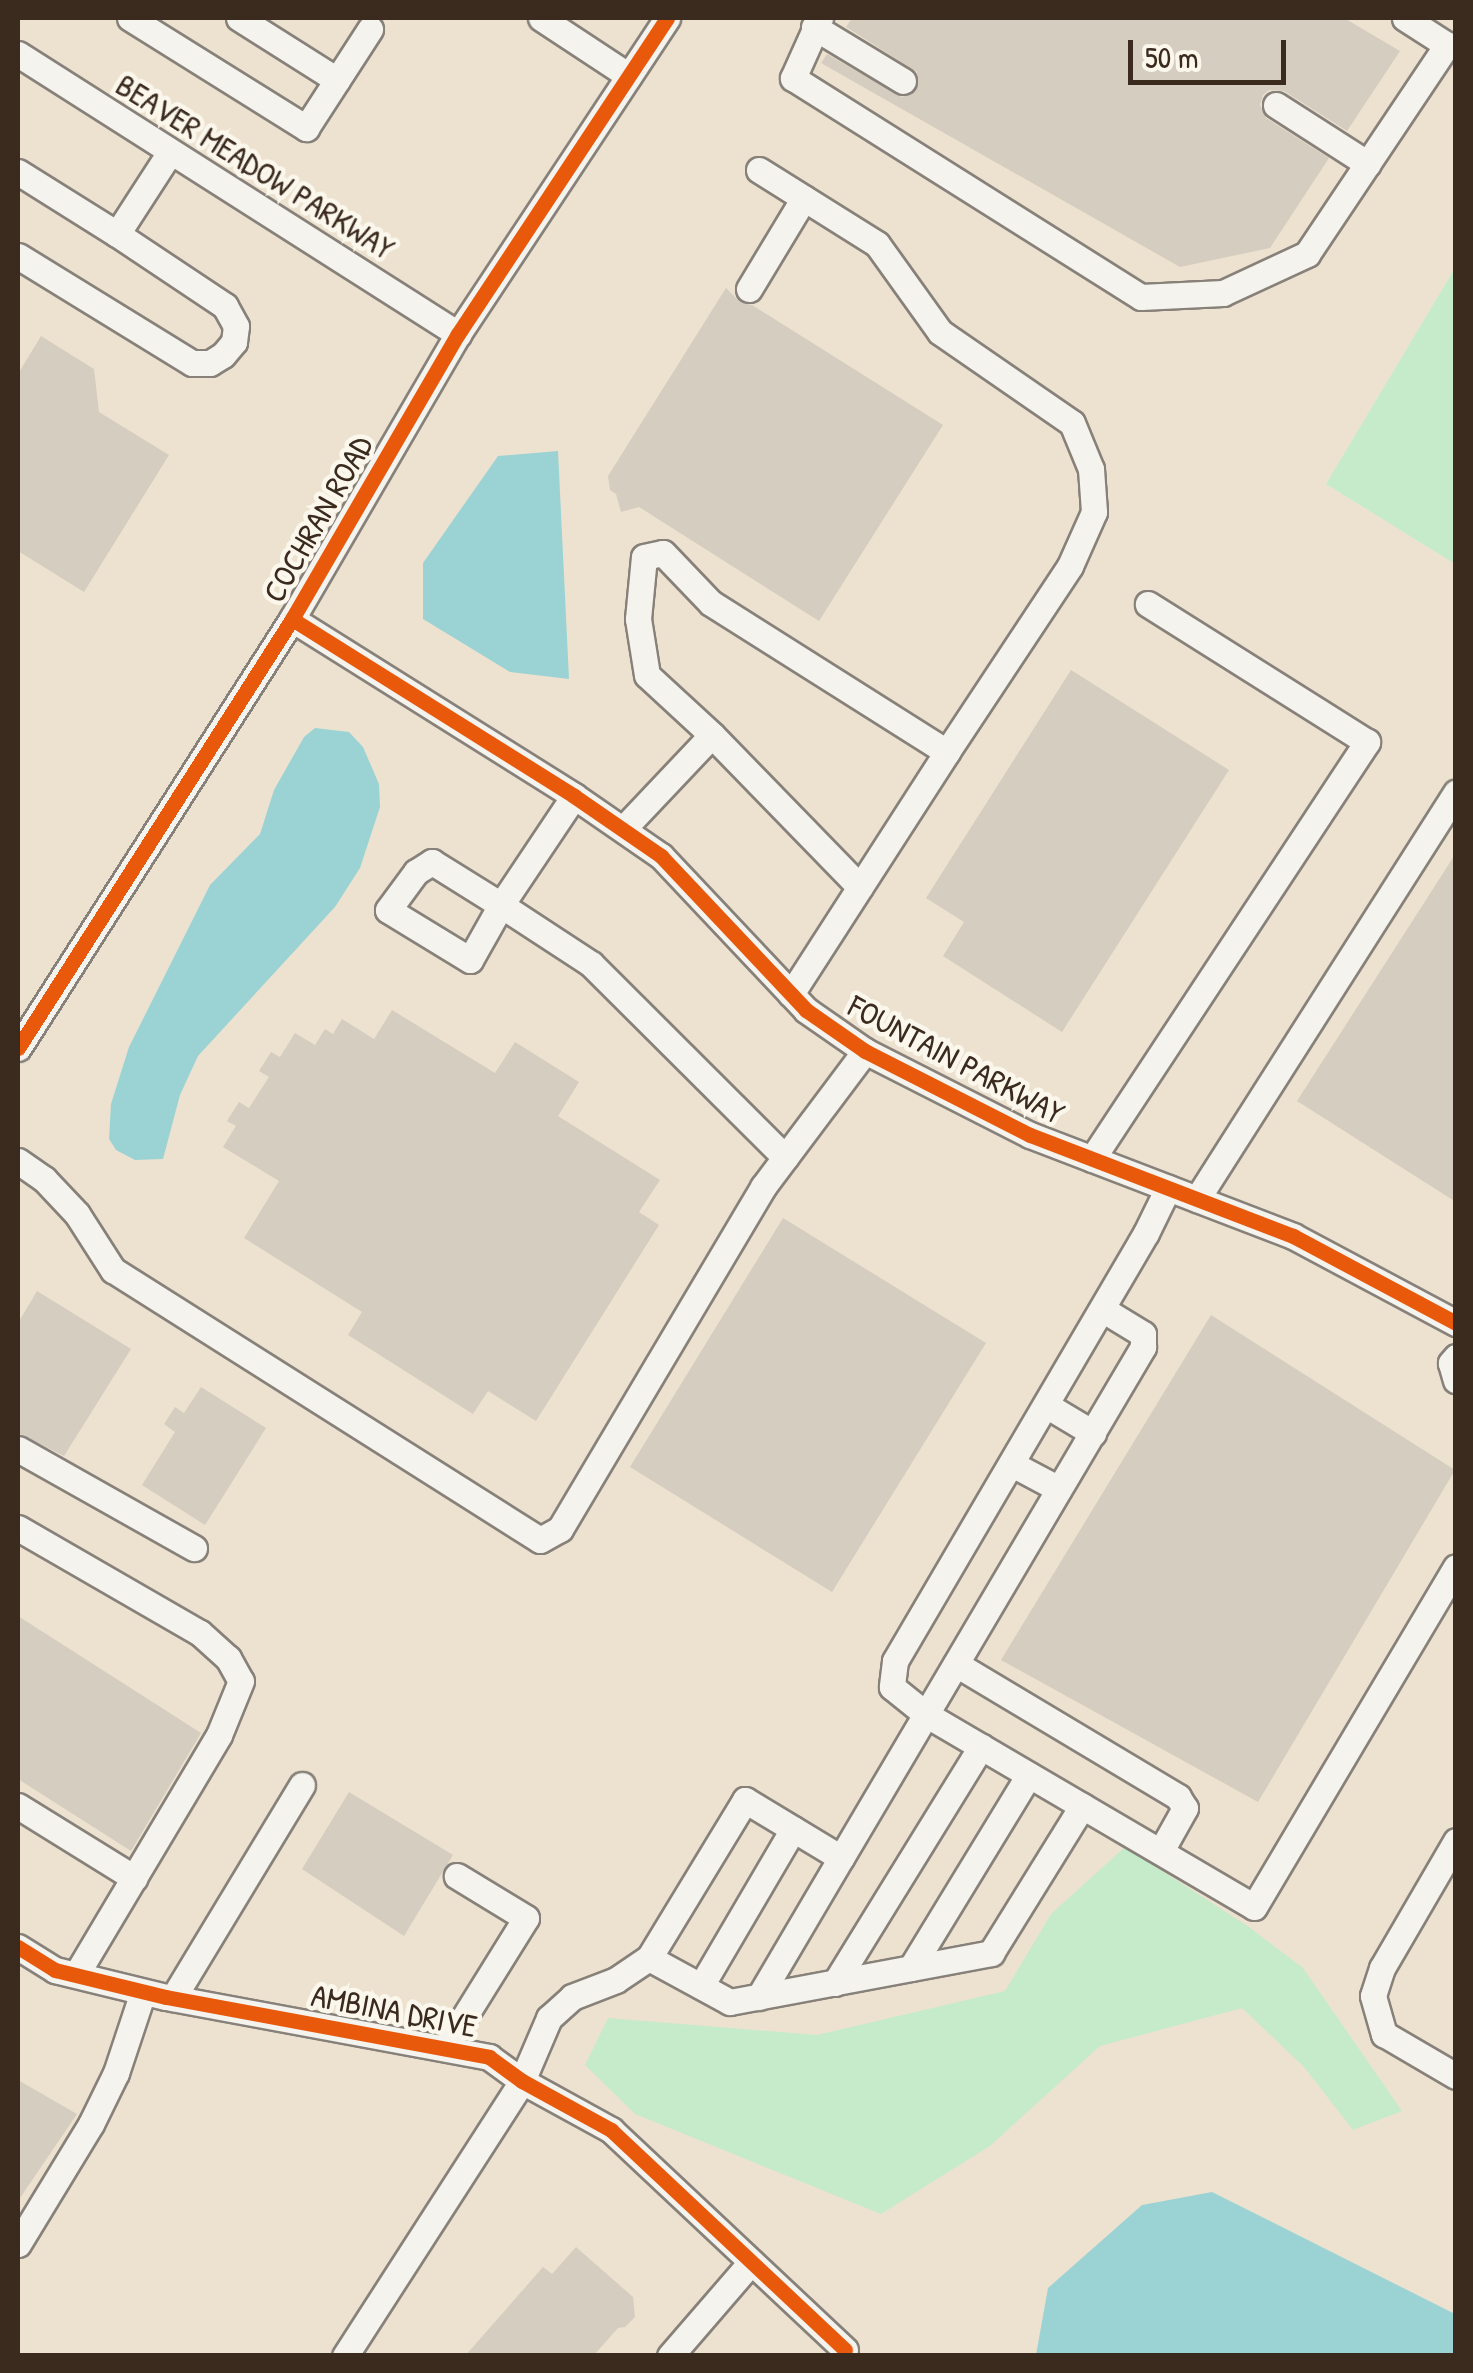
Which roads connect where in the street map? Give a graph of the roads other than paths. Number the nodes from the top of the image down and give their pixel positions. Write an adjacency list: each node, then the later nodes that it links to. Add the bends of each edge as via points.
1 (130, 18): 10 (street, via 306,128)
2 (239, 18): 10 (street)
3 (541, 18): 9 (street)
4 (667, 18): 9 (street, COCHRAN ROAD)
5 (1405, 18): 14 (street, via 1447,45)
6 (366, 21): 10 (street)
7 (817, 22): 11 (street); 14 (street, via 794,78 1141,297 1223,293 1308,254)
8 (18, 54): 13 (street, BEAVER MEADOW PARKWAY)
9 (628, 76): 21 (street, COCHRAN ROAD)
10 (338, 80)
11 (903, 81)
12 (1276, 105): 14 (street)
13 (170, 152): 18 (street); 21 (street, BEAVER MEADOW PARKWAY)
14 (1368, 164)
15 (759, 170): 17 (street)
16 (18, 172): 18 (street)
17 (804, 198): 20 (street); 25 (street, via 877,244 940,332 1072,423 1090,469 1094,512 1070,566)
18 (118, 234): 19 (street, via 225,306 236,326 223,355 192,364)
19 (18, 256)
20 (749, 289)
21 (458, 334): 23 (street, COCHRAN ROAD)
22 (1148, 604): 34 (street, via 1367,742)
23 (292, 619): 27 (street, FOUNTAIN PARKWAY); 31 (street, COCHRAN ROAD)
24 (712, 734): 25 (street, via 647,675 638,618 644,557 662,554 712,604); 28 (street); 29 (street)
25 (947, 752): 29 (street)
26 (1456, 792): 37 (street)
27 (574, 796): 28 (street, FOUNTAIN PARKWAY); 33 (street, via 501,905 591,964)
28 (623, 829): 30 (street, FOUNTAIN PARKWAY, via 661,856)
29 (860, 887): 30 (street)
30 (791, 994): 32 (street, FOUNTAIN PARKWAY)
31 (18, 1048)
32 (864, 1052): 33 (street); 34 (street, FOUNTAIN PARKWAY)
33 (785, 1157): 35 (street, via 560,1528 540,1540 113,1270 77,1214)
34 (1092, 1159): 36 (street, FOUNTAIN PARKWAY)
35 (18, 1161)
36 (1168, 1188): 37 (street, FOUNTAIN PARKWAY); 38 (street)
37 (1197, 1199): 39 (street, FOUNTAIN PARKWAY, via 1293,1236)
38 (1102, 1309): 42 (street); 43 (street, via 1143,1334 1144,1347)
39 (1456, 1324)
40 (1456, 1356): 41 (street)
41 (1456, 1380)
42 (1046, 1406): 43 (street); 45 (street)
43 (1093, 1433): 46 (street)
44 (18, 1449): 48 (street)
45 (1012, 1464): 46 (street); 51 (street, via 895,1662 892,1687)
46 (1059, 1489): 50 (street)
47 (18, 1528): 62 (street, via 200,1633 228,1658 241,1681 219,1735)
48 (194, 1548)
49 (1456, 1567): 59 (street, via 1254,1907)
50 (956, 1664): 51 (street); 59 (street, via 1178,1797 1185,1808)
51 (927, 1715): 52 (street); 60 (street)
52 (981, 1747): 53 (street); 67 (street)
53 (1030, 1775): 56 (street); 65 (street)
54 (302, 1786): 71 (street)
55 (18, 1806): 62 (street)
56 (1082, 1806): 59 (street); 65 (street, via 991,1954)
57 (794, 1829): 60 (street); 64 (street, via 745,1800); 68 (street)
58 (1456, 1840): 73 (street, via 1382,1968 1373,1996 1384,2034)
59 (1161, 1851)
60 (841, 1858): 70 (street)
61 (457, 1876): 72 (street, via 526,1918)
62 (134, 1878): 66 (street)
63 (18, 1947): 66 (street, AMBINA DRIVE)
64 (649, 1958): 68 (street); 74 (street, via 572,1998 549,2018)
65 (911, 1968): 67 (street)
66 (76, 1975): 69 (street, AMBINA DRIVE)
67 (835, 1982): 70 (street)
68 (701, 1986): 70 (street, via 730,2002)
69 (143, 1992): 71 (street, AMBINA DRIVE); 75 (street, via 100,2107)
70 (759, 1997)
71 (173, 1998): 72 (street, AMBINA DRIVE)
72 (446, 2048): 74 (street, AMBINA DRIVE, via 489,2056)
73 (1456, 2076)
74 (522, 2080): 76 (street, AMBINA DRIVE, via 611,2130); 78 (street)
75 (18, 2244)
76 (751, 2262): 77 (street, AMBINA DRIVE); 79 (street)
77 (844, 2350)
78 (344, 2356)
79 (670, 2356)

